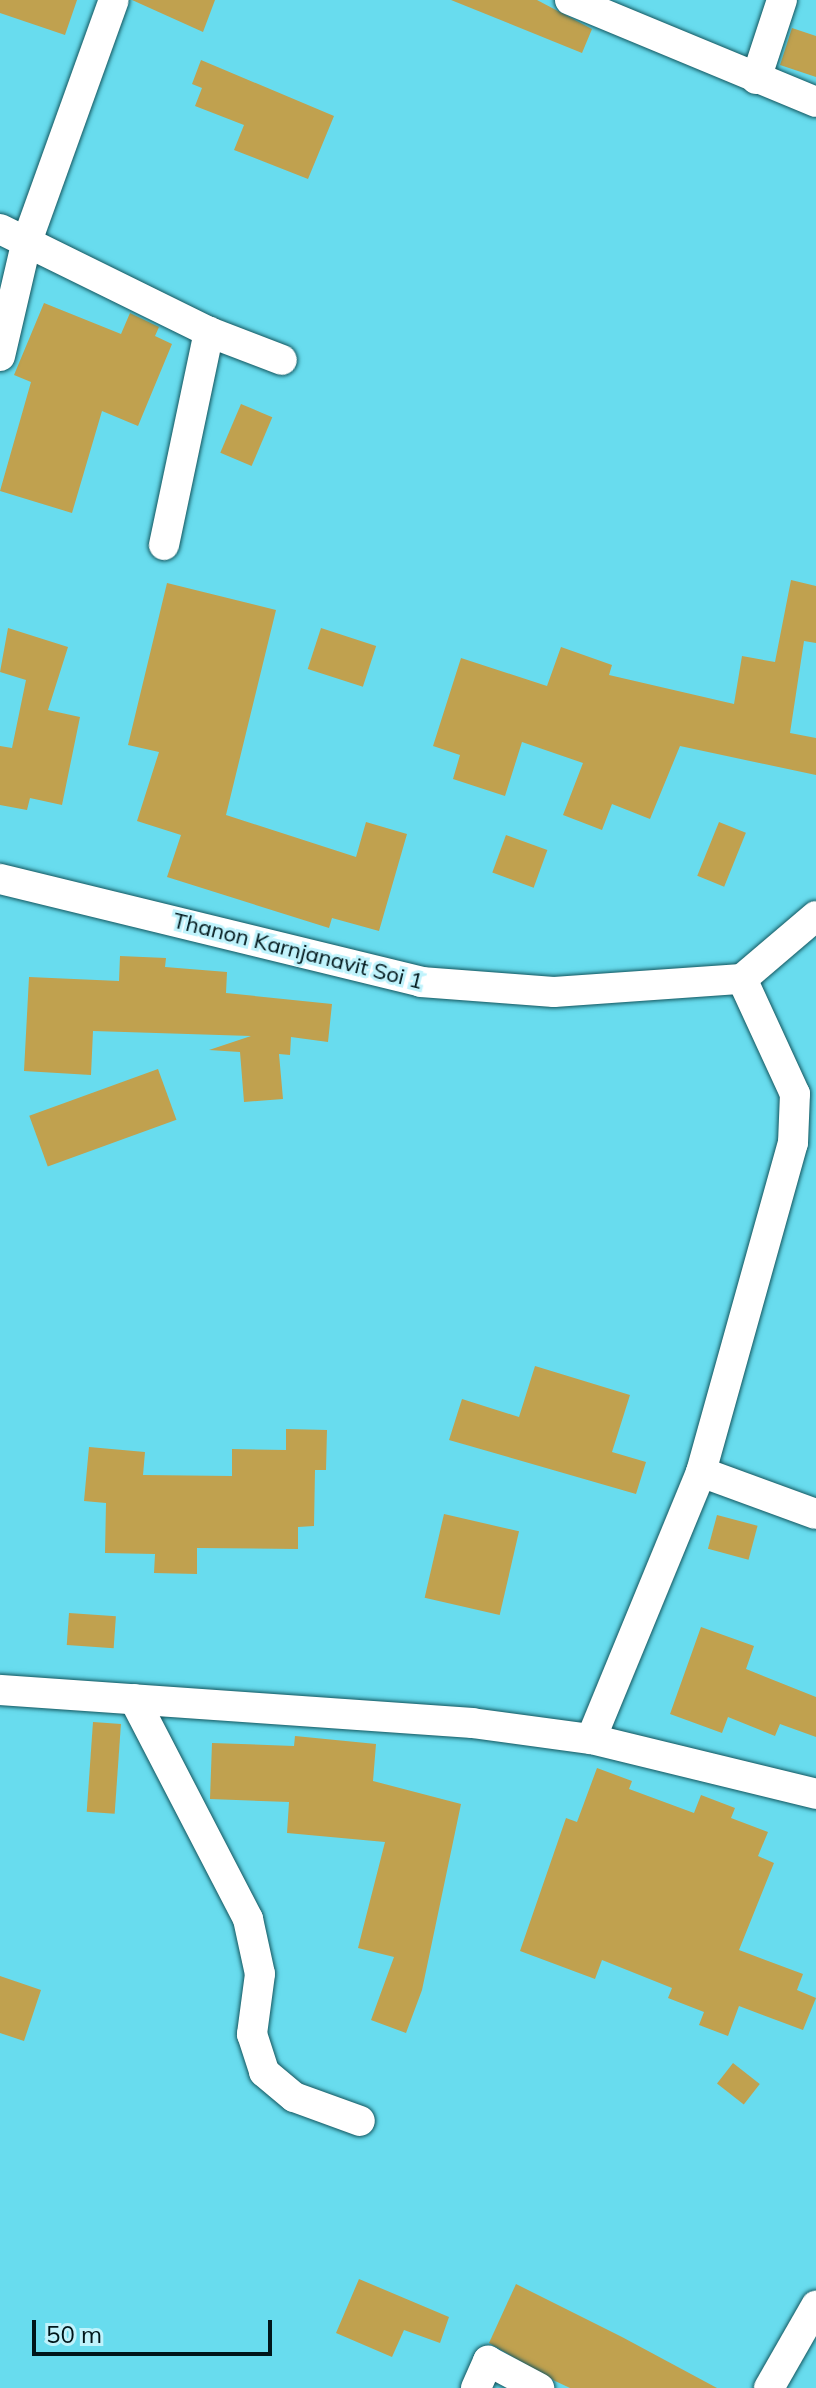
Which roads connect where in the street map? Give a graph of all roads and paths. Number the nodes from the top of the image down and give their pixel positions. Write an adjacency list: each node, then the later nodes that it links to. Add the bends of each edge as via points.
1 (114, 0): 6 (street)
2 (570, 0): 4 (street)
3 (782, 0): 4 (street)
4 (756, 79): 5 (street)
5 (816, 102)
6 (13, 237): 7 (street); 8 (street)
7 (209, 332): 9 (street); 10 (street)
8 (0, 356)
9 (282, 360)
10 (164, 545)
11 (0, 879): 13 (street, Thanon Karnjanavit Soi 1, via 421,982 554,992)
12 (816, 916): 13 (street)
13 (742, 979): 14 (street, via 795,1094 796,1126)
14 (701, 1472): 15 (street); 18 (street)
15 (816, 1514)
16 (0, 1690): 17 (street)
17 (134, 1699): 18 (street, via 472,1723); 20 (street, via 248,1919 260,1974 252,2034 264,2072 294,2097)
18 (591, 1739): 19 (street)
19 (816, 1794)
20 (360, 2121)
21 (816, 2306): 24 (street)
22 (476, 2388): 23 (street, via 488,2361)
23 (539, 2388)
24 (769, 2388)

